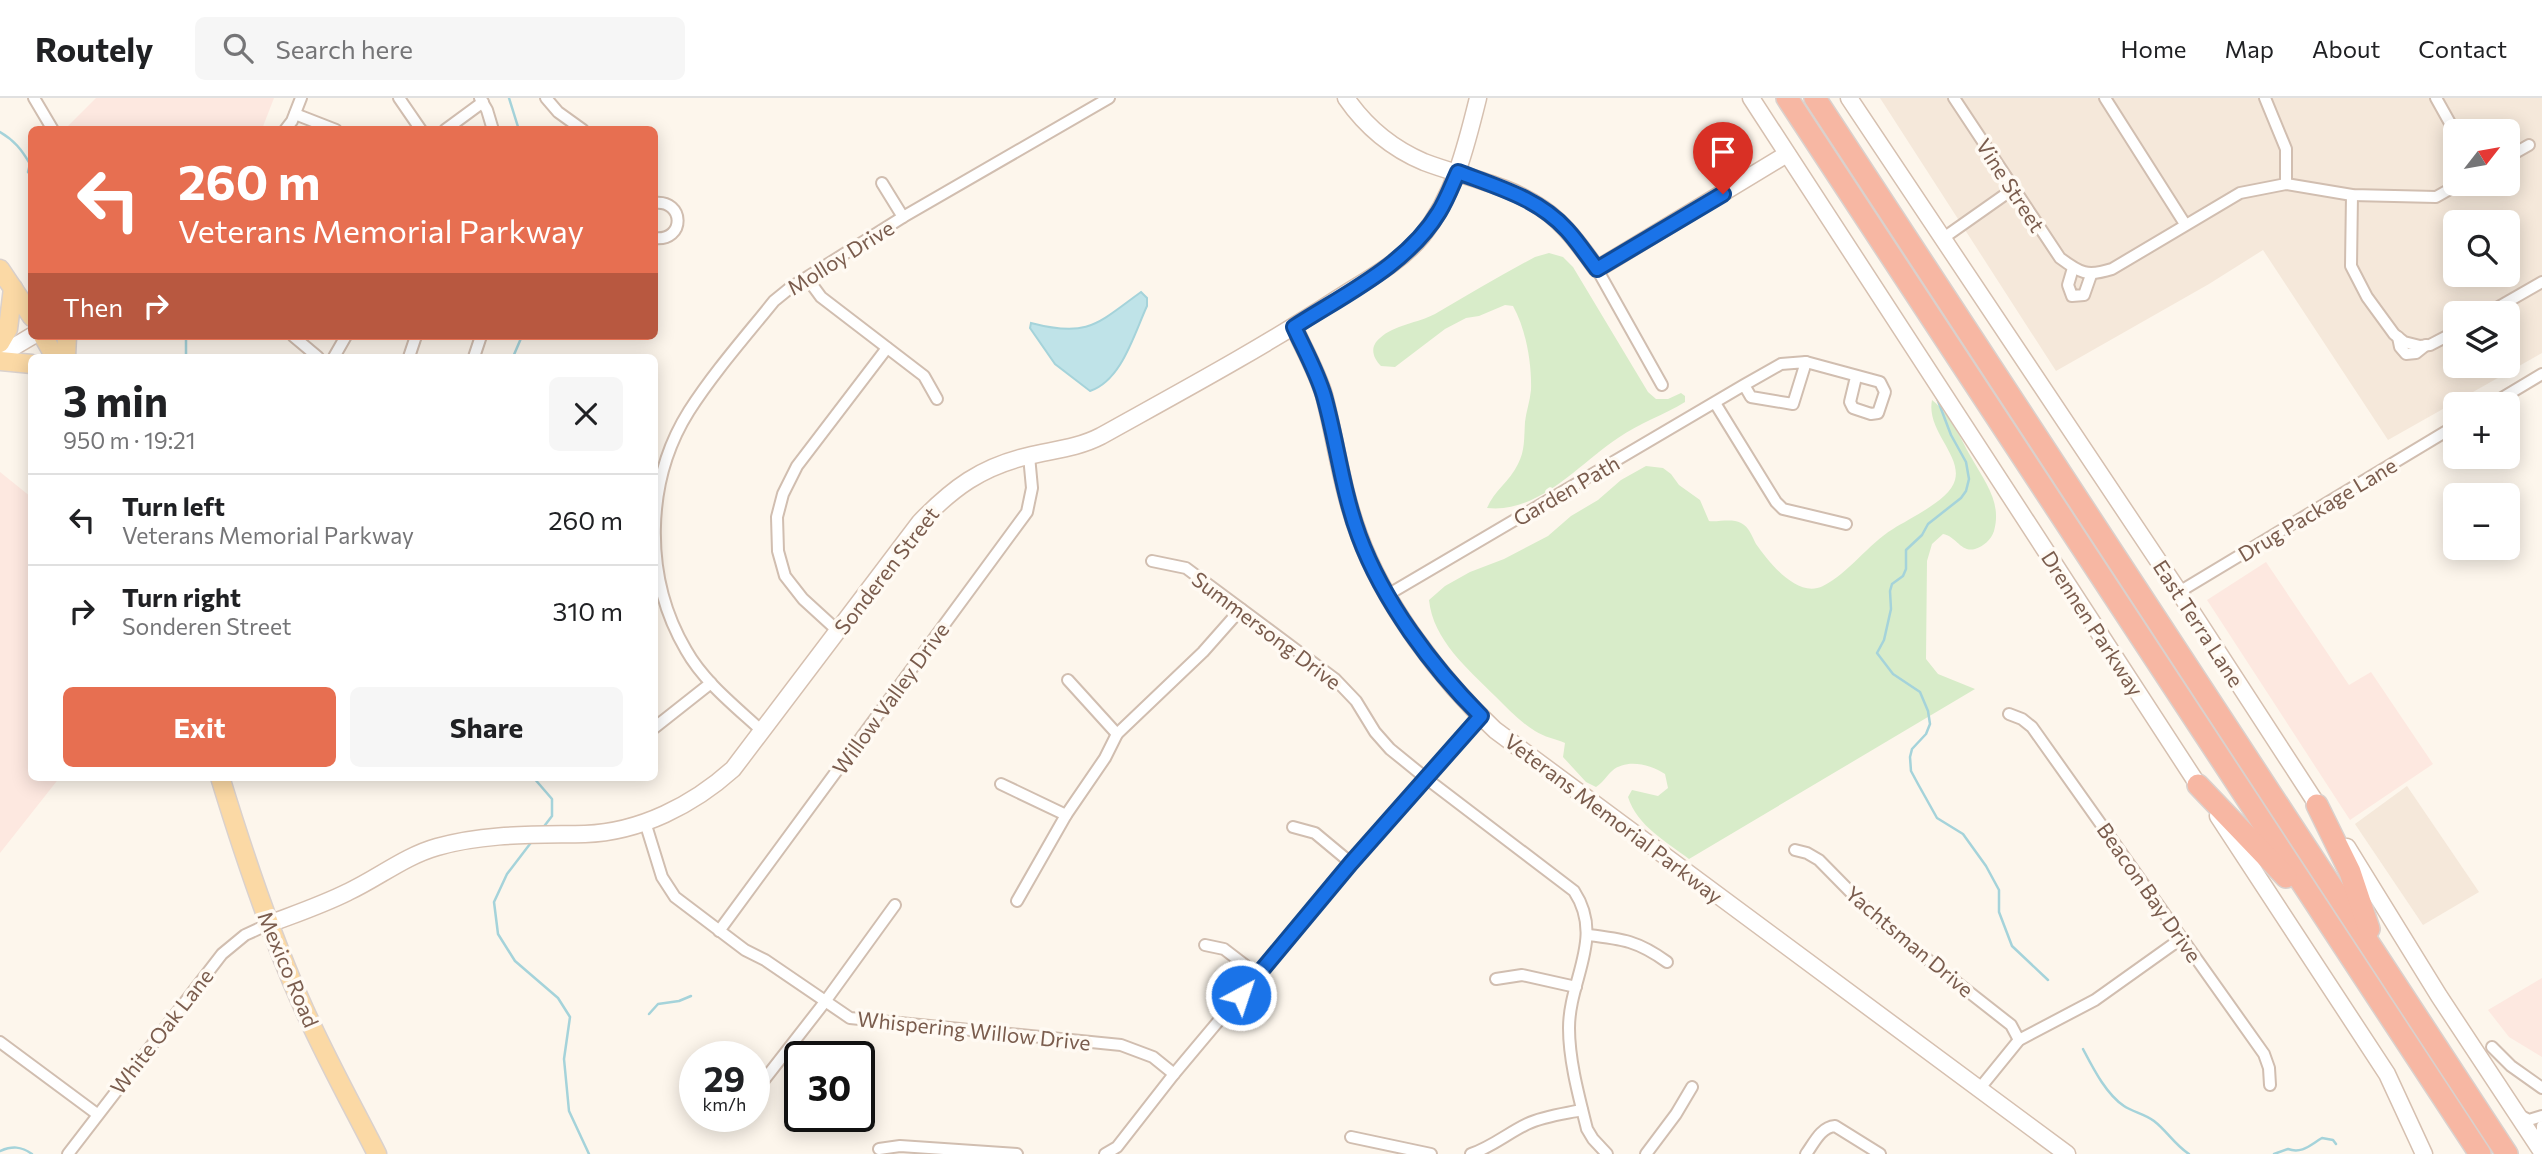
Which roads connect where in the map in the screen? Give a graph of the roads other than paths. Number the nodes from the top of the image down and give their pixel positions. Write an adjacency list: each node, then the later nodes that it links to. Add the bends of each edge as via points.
1 (34, 98): 19 (street)
2 (301, 98): 18 (street)
3 (399, 98): 21 (street)
4 (546, 98): 24 (street)
5 (1109, 98): 35 (street, Molloy Drive)
6 (1346, 98): 28 (street, via 1370,128 1393,146)
7 (1478, 98): 28 (street, Sonderen Street)
8 (1751, 98): 27 (street, Drennen Parkway)
9 (1787, 98): 96 (highway)
10 (1815, 98): 102 (highway)
11 (1849, 98): 38 (street, East Terra Lane)
12 (1954, 98): 31 (street, Vine Street)
13 (2105, 98): 36 (street)
14 (2265, 98): 30 (street, via 2286,149)
15 (2436, 98): 17 (street)
16 (481, 100): 22 (street); 23 (street)
17 (2448, 119)
18 (291, 123): 20 (street)
19 (51, 126)
20 (310, 126)
21 (418, 126)
22 (450, 126)
23 (491, 126)
24 (577, 126)
25 (2529, 145): 26 (street)
26 (2520, 150)
27 (1787, 154): 41 (street); 87 (street, Drennen Parkway)
28 (1458, 172): 41 (street, via 1544,209); 49 (street, Sonderen Street, via 1440,211 1404,255)
29 (882, 183): 35 (street)
30 (2286, 184): 33 (street); 36 (street, via 2239,193)
31 (2012, 189): 38 (street); 39 (street, Vine Street, via 2060,258)
32 (2443, 193): 33 (street, via 2436,197)
33 (2352, 195): 52 (street, via 2351,266 2367,297 2406,354)
34 (658, 202): 37 (street, via 672,207 678,224 672,234)
35 (903, 217): 43 (street, Molloy Drive)
36 (2185, 224): 42 (street, via 2112,269)
37 (658, 238)
38 (1942, 239): 73 (street, East Terra Lane)
39 (2073, 268): 42 (street, Vine Street); 42 (street, via 2068,285 2076,297 2087,291)
40 (0, 269): 45 (main road)
41 (1597, 269): 62 (street)
42 (2091, 275)
43 (807, 278): 54 (street, via 821,297); 69 (street, Molloy Drive, via 774,301 695,403 673,441)
44 (2542, 282): 47 (street)
45 (13, 288): 46 (main road); 48 (main road); 53 (main road, via 8,329)
46 (28, 294)
47 (2509, 301)
48 (28, 311)
49 (1294, 327): 68 (street, Sonderen Street, via 1087,443); 74 (street, Veterans Memorial Parkway, via 1322,391 1359,535)
50 (28, 338): 56 (street)
51 (298, 340): 55 (street)
52 (2443, 340)
53 (0, 343)
54 (887, 348): 65 (street, via 924,376); 76 (street, via 797,466 777,517 778,551 785,576 803,600)
55 (314, 354)
56 (0, 355)
57 (0, 361): 59 (main road)
58 (1806, 362): 61 (street); 63 (street, Garden Path, via 1781,363); 63 (street, via 1793,404 1751,397)
59 (28, 364)
60 (2542, 374): 64 (street)
61 (1856, 377)
62 (1662, 385)
63 (1744, 385): 66 (street, Garden Path)
64 (2512, 392)
65 (937, 399)
66 (1715, 403): 70 (street, via 1783,509); 74 (street, Garden Path)
67 (2443, 433): 73 (street, Drug Package Lane)
68 (1029, 456): 76 (street, Sonderen Street, via 978,473 949,492 920,522); 98 (street, Willow Valley Drive, via 1032,488 1027,512)
69 (658, 491)
70 (1846, 524)
71 (1152, 561): 75 (street, Summersong Drive, via 1185,568)
72 (658, 573): 78 (street, Molloy Drive, via 685,650)
73 (2179, 592): 88 (street, East Terra Lane)
74 (1388, 594): 80 (street, Veterans Memorial Parkway, via 1431,661)
75 (1241, 610): 83 (street); 84 (street, Summersong Drive, via 1335,679 1390,749)
76 (838, 631): 82 (street, Sonderen Street)
77 (1068, 680): 83 (street)
78 (710, 683): 81 (street); 82 (street, Molloy Drive)
79 (2009, 714): 100 (street, Beacon Bay Drive, via 2032,727)
80 (1481, 716): 84 (street); 115 (street, Veterans Memorial Parkway)
81 (658, 724)
82 (762, 731): 90 (street, Sonderen Street, via 721,780 678,808)
83 (1117, 734): 89 (street)
84 (1427, 779): 93 (street); 99 (street, Summersong Drive, via 1574,891 1584,910)
85 (221, 781): 97 (main road, Mexico Road)
86 (1001, 784): 89 (street)
87 (2198, 785): 96 (highway); 136 (street, Drennen Parkway, via 2387,1074)
88 (2318, 805): 102 (highway, via 2350,872); 119 (street, East Terra Lane)
89 (1066, 815): 94 (street)
90 (645, 822): 97 (street, Sonderen Street, via 597,833 480,837 452,843 418,854 346,893); 98 (street, Whispering Willow Drive, via 668,888)
91 (1293, 827): 93 (street, via 1315,833)
92 (1795, 850): 108 (street, Yachtsman Drive, via 1819,860 1881,923 2011,1025)
93 (1351, 863): 104 (street)
94 (1017, 901)
95 (895, 905): 107 (street)
96 (2328, 922): 137 (highway)
97 (269, 924): 118 (street, White Oak Lane, via 222,954); 126 (main road, Mexico Road, via 300,1001)
98 (719, 931): 107 (street, Whispering Willow Drive)
99 (1588, 935): 103 (street, via 1641,944); 106 (street, Summersong Drive)
100 (2182, 938): 108 (street, via 2119,985); 113 (street, Beacon Bay Drive, via 2264,1054)
101 (1205, 945): 104 (street, via 1224,949)
102 (2381, 960): 138 (highway)
103 (1667, 962)
104 (1258, 975): 112 (street)
105 (1496, 979): 106 (street, via 1522,975)
106 (1576, 987): 117 (street, Summersong Drive, via 1569,1042)
107 (824, 1003): 111 (street); 112 (street, Whispering Willow Drive, via 850,1018 1121,1045 1153,1057)
108 (2019, 1040): 115 (street)
109 (0, 1042): 118 (street)
110 (2492, 1047): 116 (street)
111 (770, 1072)
112 (1174, 1074): 128 (street, via 1117,1147)
113 (2270, 1085)
114 (1692, 1087): 132 (street)
115 (1980, 1088): 135 (street, Veterans Memorial Parkway)
116 (2542, 1088)
117 (1582, 1110): 130 (street, via 1544,1117); 131 (street, Summersong Drive, via 1587,1129)
118 (97, 1114): 125 (street, White Oak Lane)
119 (2517, 1114): 120 (street, via 2529,1120); 124 (street, East Terra Lane)
120 (2542, 1116)
121 (2542, 1126): 124 (street)
122 (1351, 1137): 129 (street)
123 (878, 1149): 127 (street, via 900,1146)
124 (2542, 1152)
125 (68, 1154)
126 (377, 1154)
127 (1017, 1154)
128 (1105, 1154)
129 (1432, 1154)
130 (1471, 1154)
131 (1607, 1154)
132 (1646, 1154)
133 (1806, 1154): 134 (street, via 1828,1126 1844,1129)
134 (1880, 1154)
135 (2067, 1154)
136 (2424, 1154)
137 (2480, 1154)
138 (2507, 1154)

